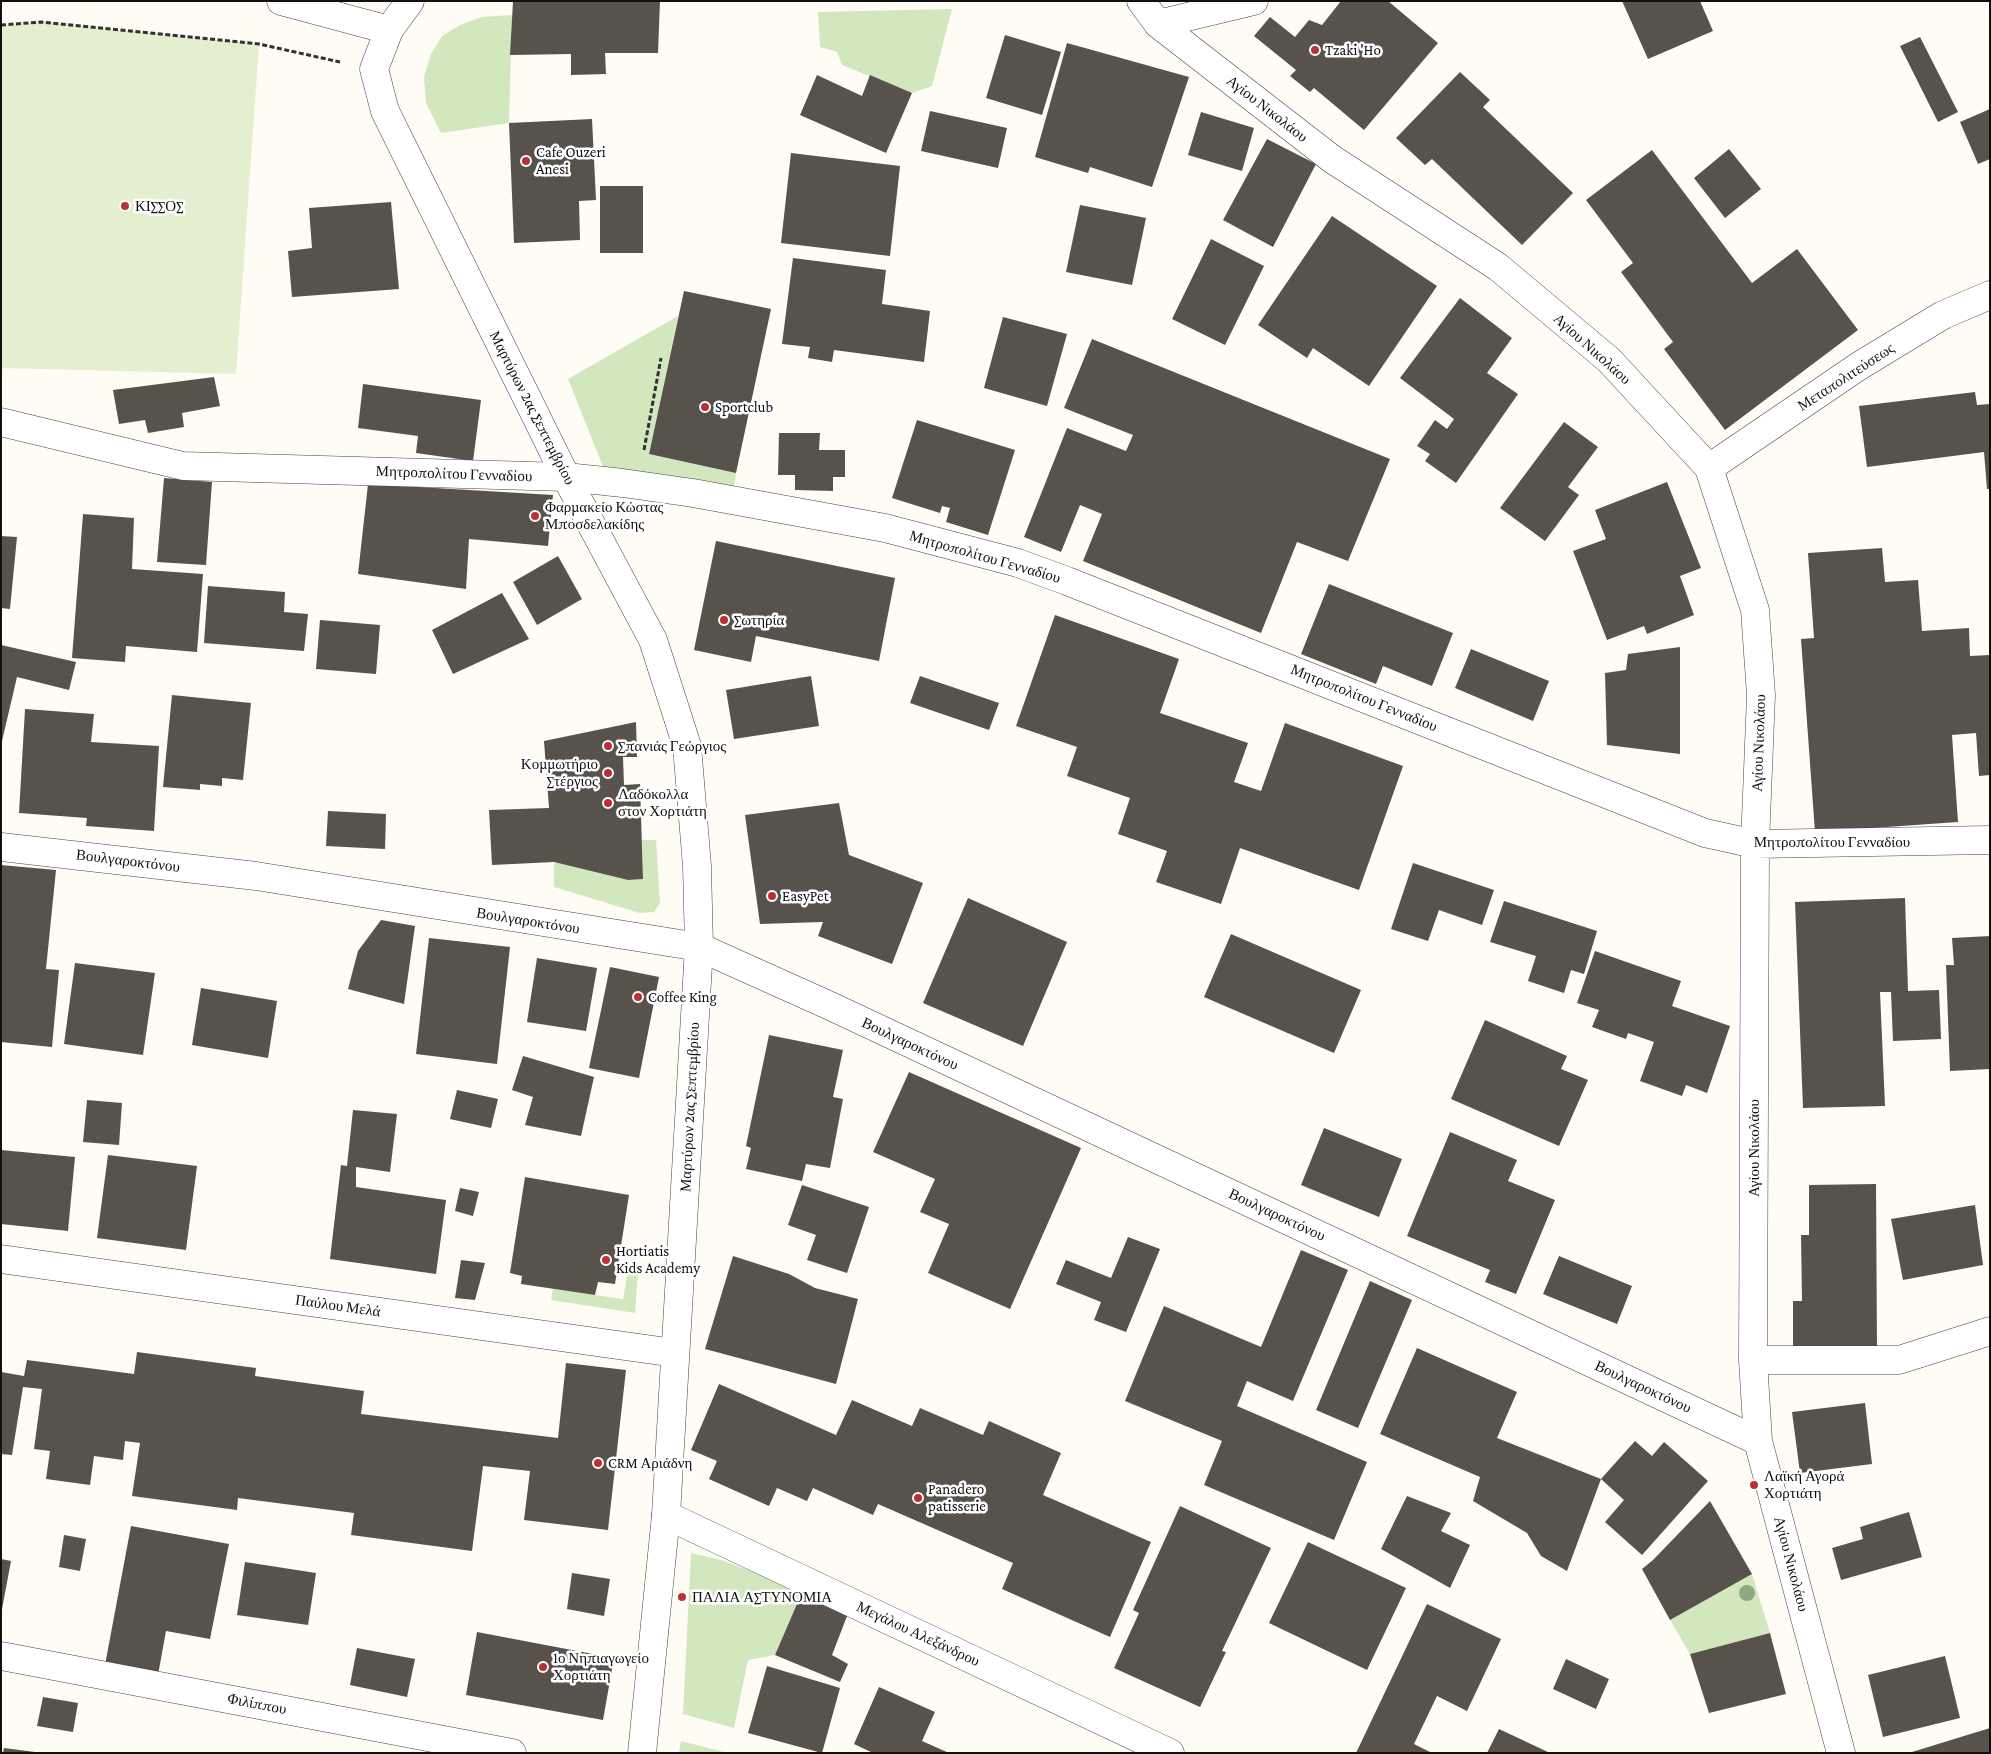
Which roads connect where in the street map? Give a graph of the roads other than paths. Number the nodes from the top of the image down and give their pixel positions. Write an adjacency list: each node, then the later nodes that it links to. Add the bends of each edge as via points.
1 (281, 1): 6 (street)
2 (410, 1): 6 (street)
3 (1142, 1): 5 (street, Αγίου Νικολάου)
4 (1254, 1): 5 (street)
5 (1158, 24): 9 (street, Αγίου Νικολάου, via 1332,159 1498,267 1609,360)
6 (389, 30): 10 (street, Μαρτύρων 2ας Σεπτεμβρίου, via 374,69 385,111)
7 (1990, 294): 9 (street, Μεταπολιτεύσεως, via 1943,315 1860,366)
8 (1, 422): 10 (street, Μητροπολίτου Γενναδίου, via 183,466)
9 (1708, 468): 12 (street, Αγίου Νικολάου, via 1755,610 1761,695)
10 (566, 477): 12 (street, Μητροπολίτου Γενναδίου, via 637,485 885,528 1018,563 1705,833); 14 (street, Μαρτύρων 2ας Σεπτεμβρίου, via 653,640 687,746 697,866)
11 (1990, 840): 12 (street, Μητροπολίτου Γενναδίου)
12 (1755, 844): 18 (street, Αγίου Νικολάου)
13 (1, 847): 14 (street, Βουλγαροκτόνου, via 256,876)
14 (699, 947): 17 (street, Μαρτύρων 2ας Σεπτεμβρίου); 19 (street, Βουλγαροκτόνου)
15 (1, 1259): 17 (street, Παύλου Μελά)
16 (1990, 1331): 18 (street, via 1899,1360)
17 (675, 1353): 20 (street, Μαρτύρων 2ας Σεπτεμβρίου)
18 (1753, 1360): 19 (street, Αγίου Νικολάου)
19 (1758, 1442): 25 (street, Αγίου Νικολάου)
20 (666, 1515): 23 (street, Μαρτύρων 2ας Σεπτεμβρίου); 24 (street, Μεγάλου Αλεξάνδρου)
21 (1, 1656): 22 (street, Φιλίππου)
22 (512, 1753)
23 (642, 1753)
24 (1170, 1753)
25 (1841, 1753)

